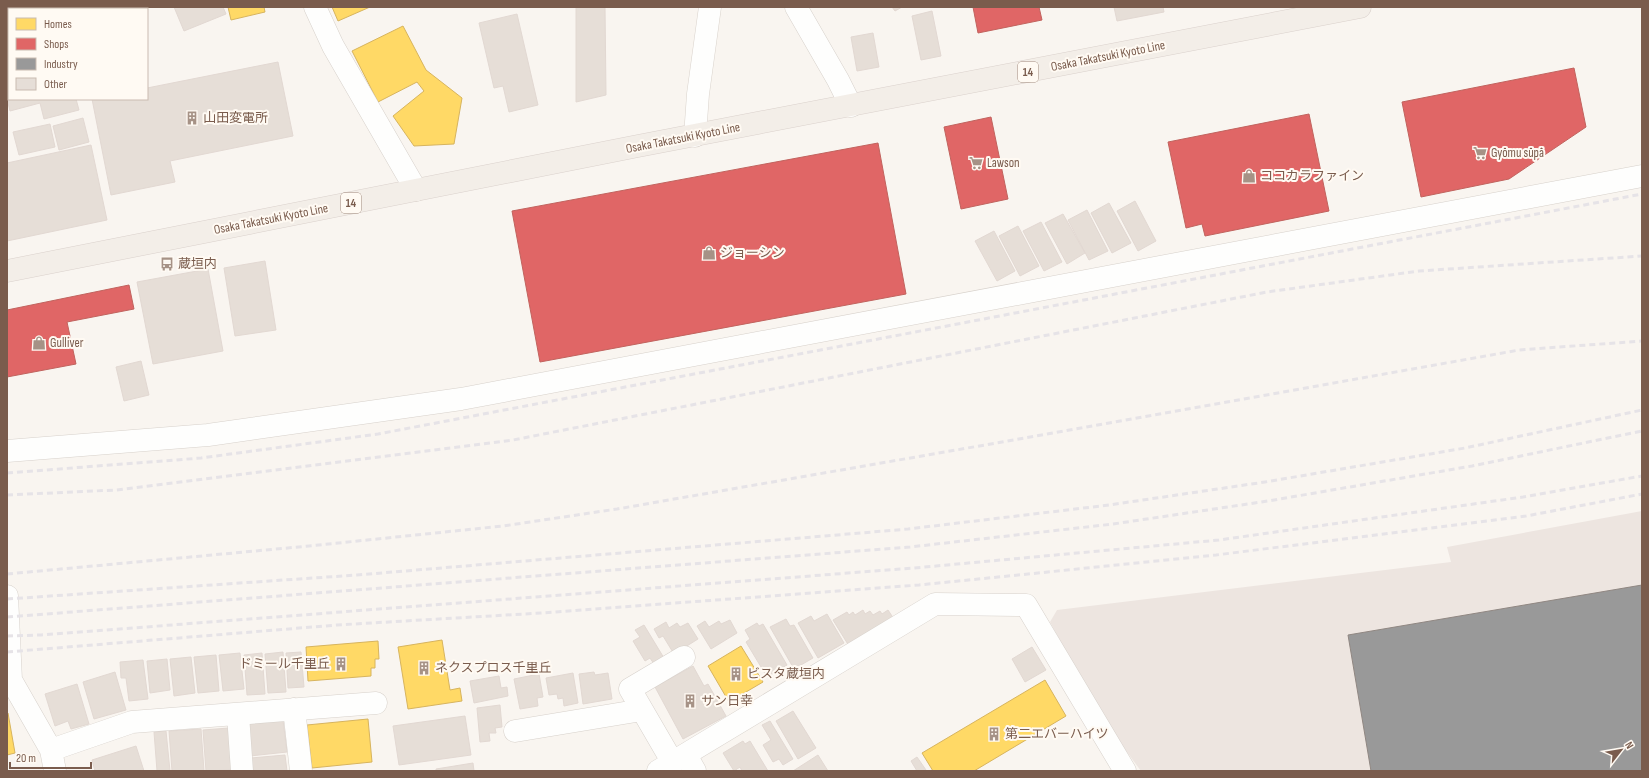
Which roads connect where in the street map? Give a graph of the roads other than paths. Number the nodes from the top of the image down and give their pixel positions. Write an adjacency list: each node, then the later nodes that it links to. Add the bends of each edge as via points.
1 (315, 7): 8 (street, via 332,46)
2 (710, 7): 6 (street)
3 (796, 7): 5 (street)
4 (1360, 7): 5 (main road, Osaka Takatsuki Kyoto Line / 14)
5 (851, 106): 6 (main road, Osaka Takatsuki Kyoto Line / 14)
6 (695, 136): 8 (main road, Osaka Takatsuki Kyoto Line / 14)
7 (1642, 176): 10 (street, via 460,399 208,434)
8 (416, 190): 9 (main road, Osaka Takatsuki Kyoto Line / 14)
9 (7, 271)
10 (7, 451)
11 (7, 596): 13 (street)
12 (684, 657): 16 (street, via 630,689)
13 (9, 681): 19 (street)
14 (376, 703): 15 (street)
15 (294, 709): 17 (street); 23 (street)
16 (642, 710): 18 (street); 20 (street)
17 (238, 715): 19 (street, via 132,722); 22 (street)
18 (515, 731)
19 (51, 750): 21 (street)
20 (678, 765): 24 (street, via 936,604 1026,605)
21 (55, 771)
22 (242, 771)
23 (301, 771)
24 (1125, 771)

